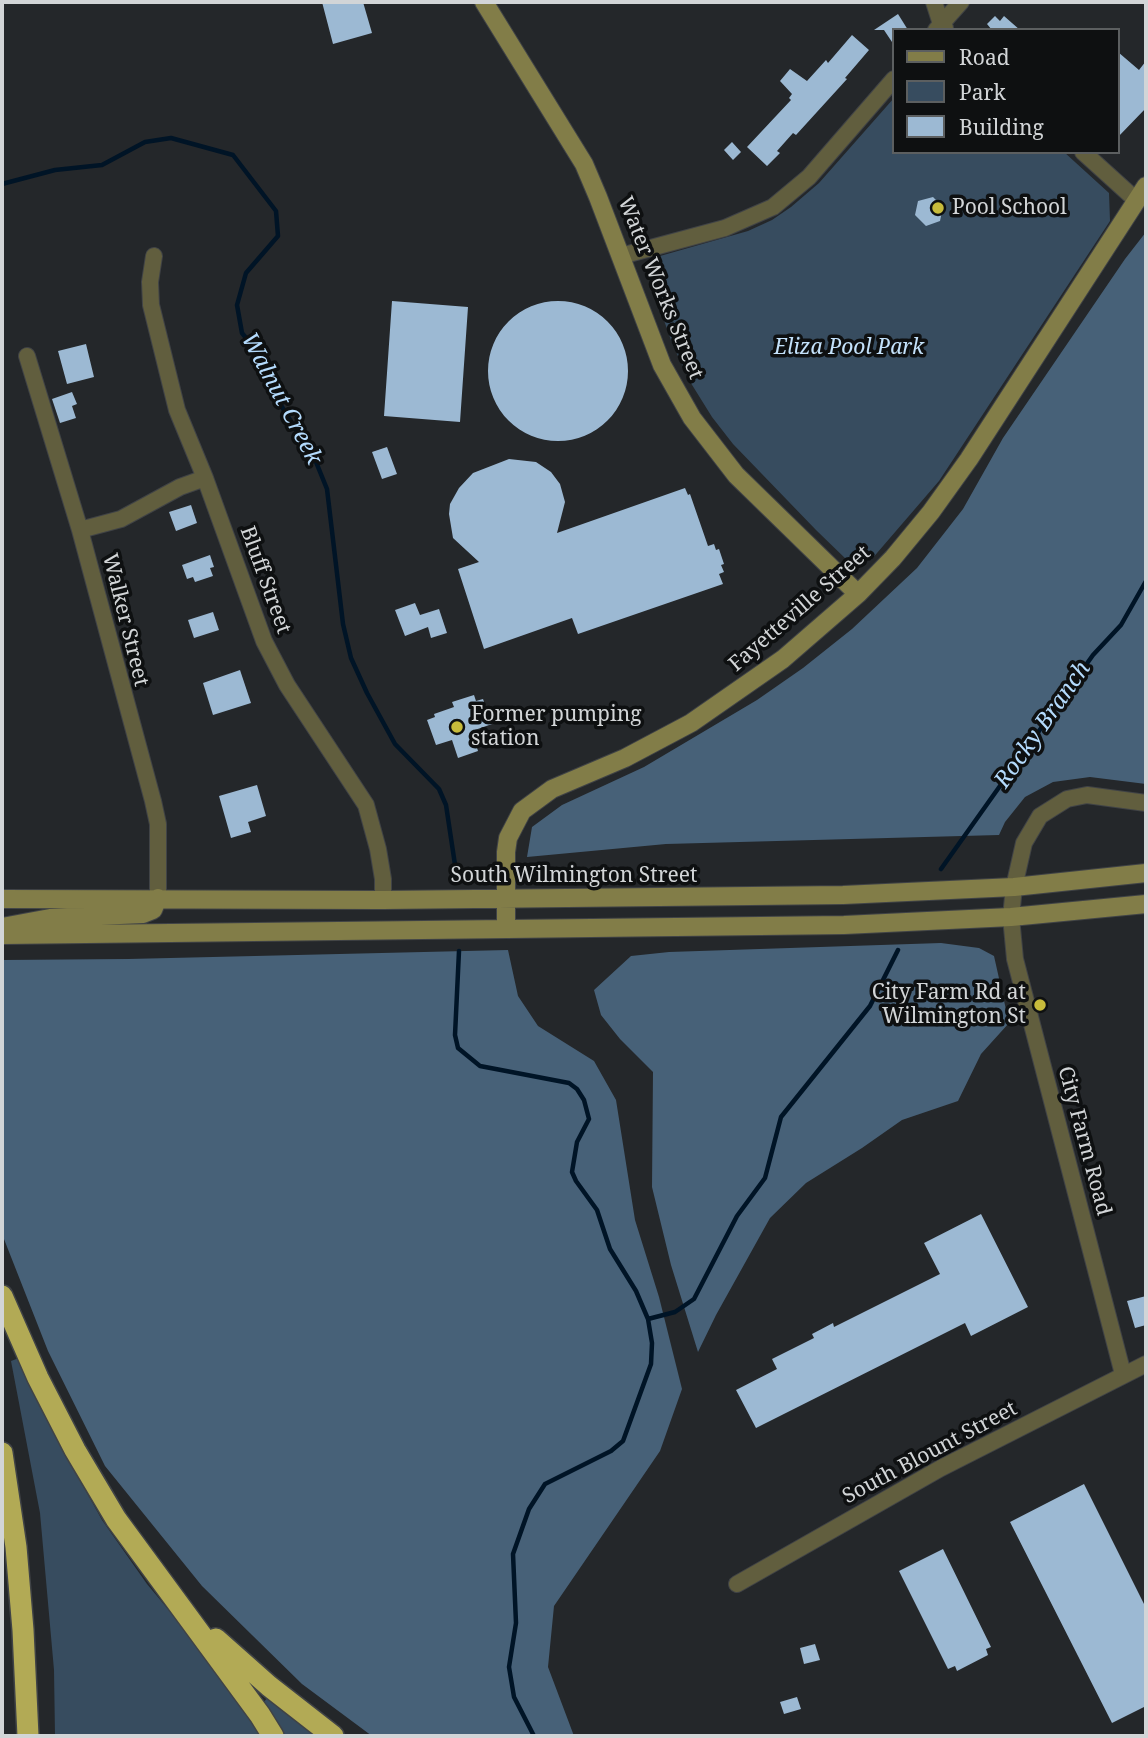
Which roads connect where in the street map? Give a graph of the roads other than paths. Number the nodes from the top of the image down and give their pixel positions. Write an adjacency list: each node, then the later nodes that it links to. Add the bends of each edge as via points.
1 (484, 2): 9 (main road, Water Works Street, via 583,164)
2 (934, 2): 4 (street)
3 (961, 2): 4 (street)
4 (941, 28)
5 (892, 81): 9 (street, via 809,177 773,207 725,228)
6 (1086, 154): 7 (street)
7 (1141, 193): 13 (main road, Fayetteville Street, via 969,459 931,512)
8 (155, 256): 11 (street, Bluff Street, via 151,305 177,410)
9 (621, 256): 13 (main road, Water Works Street, via 662,365 692,418 736,475)
10 (27, 356): 12 (street, Walker Street)
11 (205, 478): 12 (street, via 121,519); 20 (street, Bluff Street, via 264,641 287,685 366,805 378,849)
12 (80, 530): 17 (street, Walker Street, via 158,824)
13 (858, 594): 19 (main road, Fayetteville Street, via 783,659 691,723 552,789 522,811 508,838)
14 (1146, 803): 16 (street, City Farm Road, via 1096,795 1052,806 1028,835)
15 (1146, 873): 16 (main road, South Wilmington Street)
16 (1014, 887): 19 (main road, South Wilmington Street, via 830,895); 22 (street, City Farm Road)
17 (158, 898): 18 (main road, South Wilmington Street); 20 (main road, South Wilmington Street); 23 (main road, via 153,910 143,914 50,918)
18 (2, 899)
19 (505, 899): 20 (main road, South Wilmington Street); 24 (main road, Fayetteville Street)
20 (383, 900)
21 (1146, 904): 22 (main road)
22 (1011, 917): 24 (main road); 28 (street, City Farm Road, via 1015,959)
23 (2, 927)
24 (506, 929): 25 (main road)
25 (2, 935)
26 (2, 1296): 31 (highway, via 75,1450 116,1519)
27 (1146, 1364): 28 (street, South Blount Street)
28 (1123, 1374): 30 (street, South Blount Street, via 941,1468)
29 (2, 1453): 32 (highway, via 20,1589)
30 (737, 1584)
31 (186, 1612): 33 (highway); 34 (highway)
32 (29, 1736)
33 (273, 1736)
34 (333, 1736)

